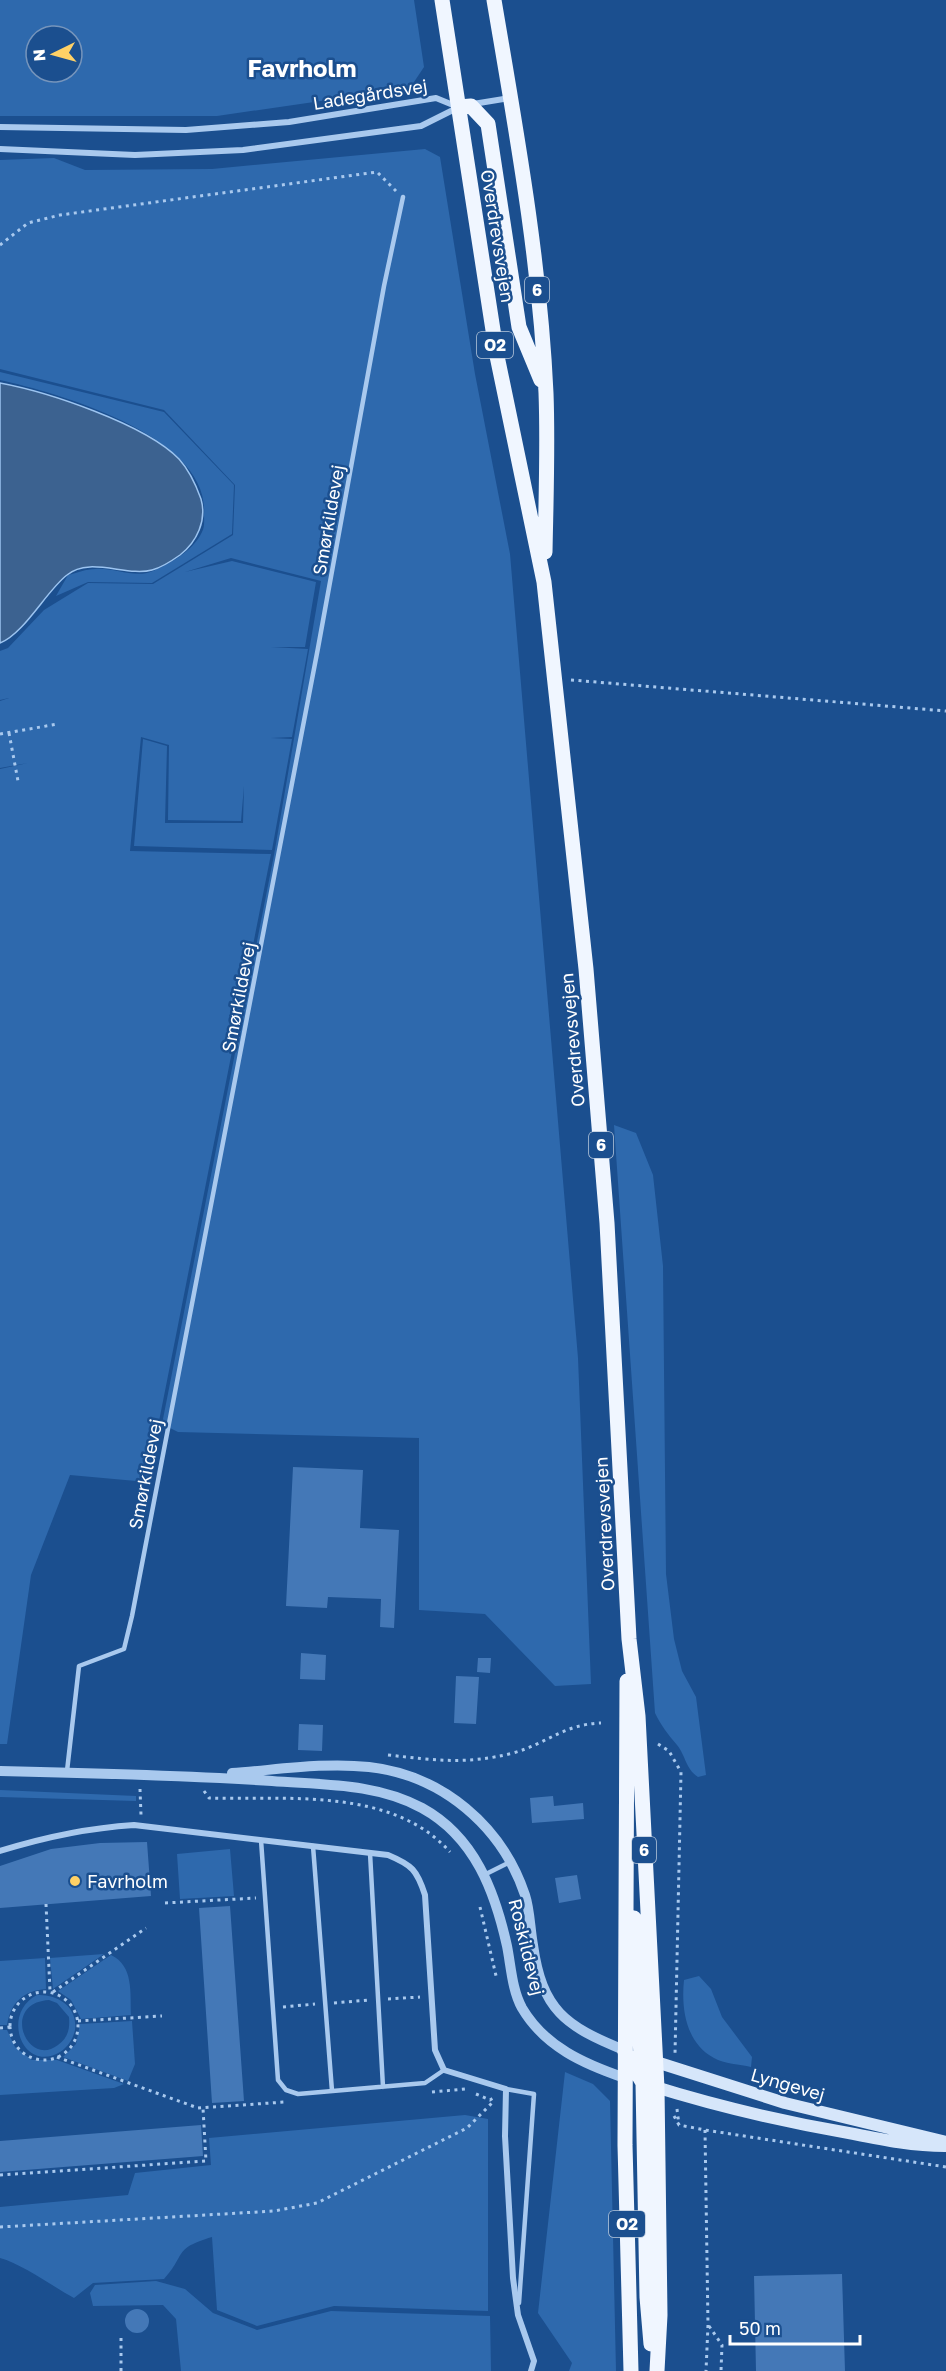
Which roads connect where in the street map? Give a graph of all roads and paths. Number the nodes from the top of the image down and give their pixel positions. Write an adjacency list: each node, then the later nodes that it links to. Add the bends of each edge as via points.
1 (442, 0): 4 (main road, Overdrevsvejen / O2)
2 (494, 0): 3 (main road, Overdrevsvejen / 6)
3 (510, 98): 4 (street); 9 (main road, Overdrevsvejen / 6, via 529,222)
4 (459, 107): 5 (street, Ladegårdsvej, via 436,98 289,122 186,130); 6 (street, Ladegårdsvej, via 421,126 243,150 135,155); 9 (main road, via 471,106 488,124 520,331); 10 (main road, Overdrevsvejen / O2, via 497,356)
5 (0, 128)
6 (0, 148)
7 (403, 197): 8 (path, via 377,172 60,215 28,223); 22 (lane, Smørkildevej, via 132,1616 124,1649 79,1666)
8 (0, 245)
9 (546, 392): 10 (main road, Overdrevsvejen / 6)
10 (544, 582): 11 (main road, Overdrevsvejen / 6)
11 (556, 679): 12 (path); 17 (main road, Overdrevsvejen / 6, via 607,1223)
12 (946, 711)
13 (58, 723): 14 (path)
14 (9, 732): 15 (path); 16 (path)
15 (0, 734)
16 (18, 781)
17 (629, 1639): 26 (main road, Overdrevsvejen / O2); 48 (main road, Overdrevsvejen / 6, via 638,1716)
18 (600, 1723): 20 (path, via 579,1724 514,1752 456,1763)
19 (658, 1744): 50 (path, via 669,1751 681,1772)
20 (385, 1754)
21 (0, 1771): 22 (street, Roskildevej)
22 (67, 1773): 23 (street, Roskildevej)
23 (139, 1775): 24 (street, Roskildevej); 25 (path)
24 (193, 1776): 31 (street, Roskildevej, via 368,1767 409,1775 452,1796 481,1820); 32 (street, Roskildevej, via 352,1787 389,1794 424,1809 457,1835)
25 (141, 1826): 27 (street); 29 (street, via 93,1827)
26 (624, 1826): 46 (main road, Overdrevsvejen / O2); 48 (main road)
27 (261, 1840): 28 (street); 33 (lane)
28 (313, 1846): 30 (street); 40 (lane)
29 (0, 1851)
30 (370, 1853): 38 (street, via 408,1863 419,1876 425,1895); 39 (lane)
31 (510, 1862): 32 (lane); 46 (street, Roskildevej, via 526,1896 537,1974 546,1996 555,2010 575,2026)
32 (486, 1874): 51 (street, Roskildevej, via 498,1906 521,2006 541,2033 565,2053)
33 (265, 1897): 35 (path); 41 (lane)
34 (46, 1904): 37 (path)
35 (165, 1904)
36 (146, 1928): 37 (path)
37 (52, 1992): 43 (path, via 74,2009); 44 (path, via 34,1993 21,2000 13,2012)
38 (431, 1996): 39 (path); 49 (street, via 435,2050)
39 (379, 2000): 40 (path); 53 (lane)
40 (326, 2004): 41 (path); 55 (lane)
41 (273, 2007): 55 (lane, via 278,2080 286,2090 298,2094)
42 (162, 2016): 43 (path)
43 (78, 2021): 47 (path, via 73,2043)
44 (11, 2027): 45 (path); 47 (path, via 12,2037 25,2054 46,2060)
45 (0, 2028)
46 (624, 2050): 48 (main road, Lyngevej); 51 (main road, Overdrevsvejen / O2); 52 (main road)
47 (57, 2057): 60 (path, via 200,2108 206,2161)
48 (649, 2059): 50 (main road, Lyngevej); 52 (main road)
49 (444, 2070): 53 (lane, via 425,2084); 54 (street)
50 (674, 2070): 58 (main road, Lyngevej)
51 (624, 2078): 52 (main road, Lyngevej); 67 (main road, O2)
52 (650, 2086): 56 (main road, Lyngevej); 68 (main road, via 660,2292)
53 (383, 2087): 55 (lane)
54 (506, 2089): 61 (path, via 467,2128 317,2203 274,2211); 62 (street, via 513,2278); 62 (lane, via 534,2094)
55 (332, 2091)
56 (676, 2094): 57 (path, via 679,2125); 58 (main road, Lyngevej, via 798,2125 921,2146)
57 (705, 2130): 59 (path); 63 (path)
58 (946, 2144)
59 (946, 2168)
60 (0, 2175)
61 (0, 2228)
62 (518, 2314): 66 (street, via 534,2361)
63 (708, 2325): 69 (path); 70 (path, via 722,2345)
64 (121, 2334): 65 (path)
65 (121, 2371)
66 (531, 2371)
67 (631, 2371)
68 (656, 2371)
69 (706, 2371)
70 (722, 2371)

